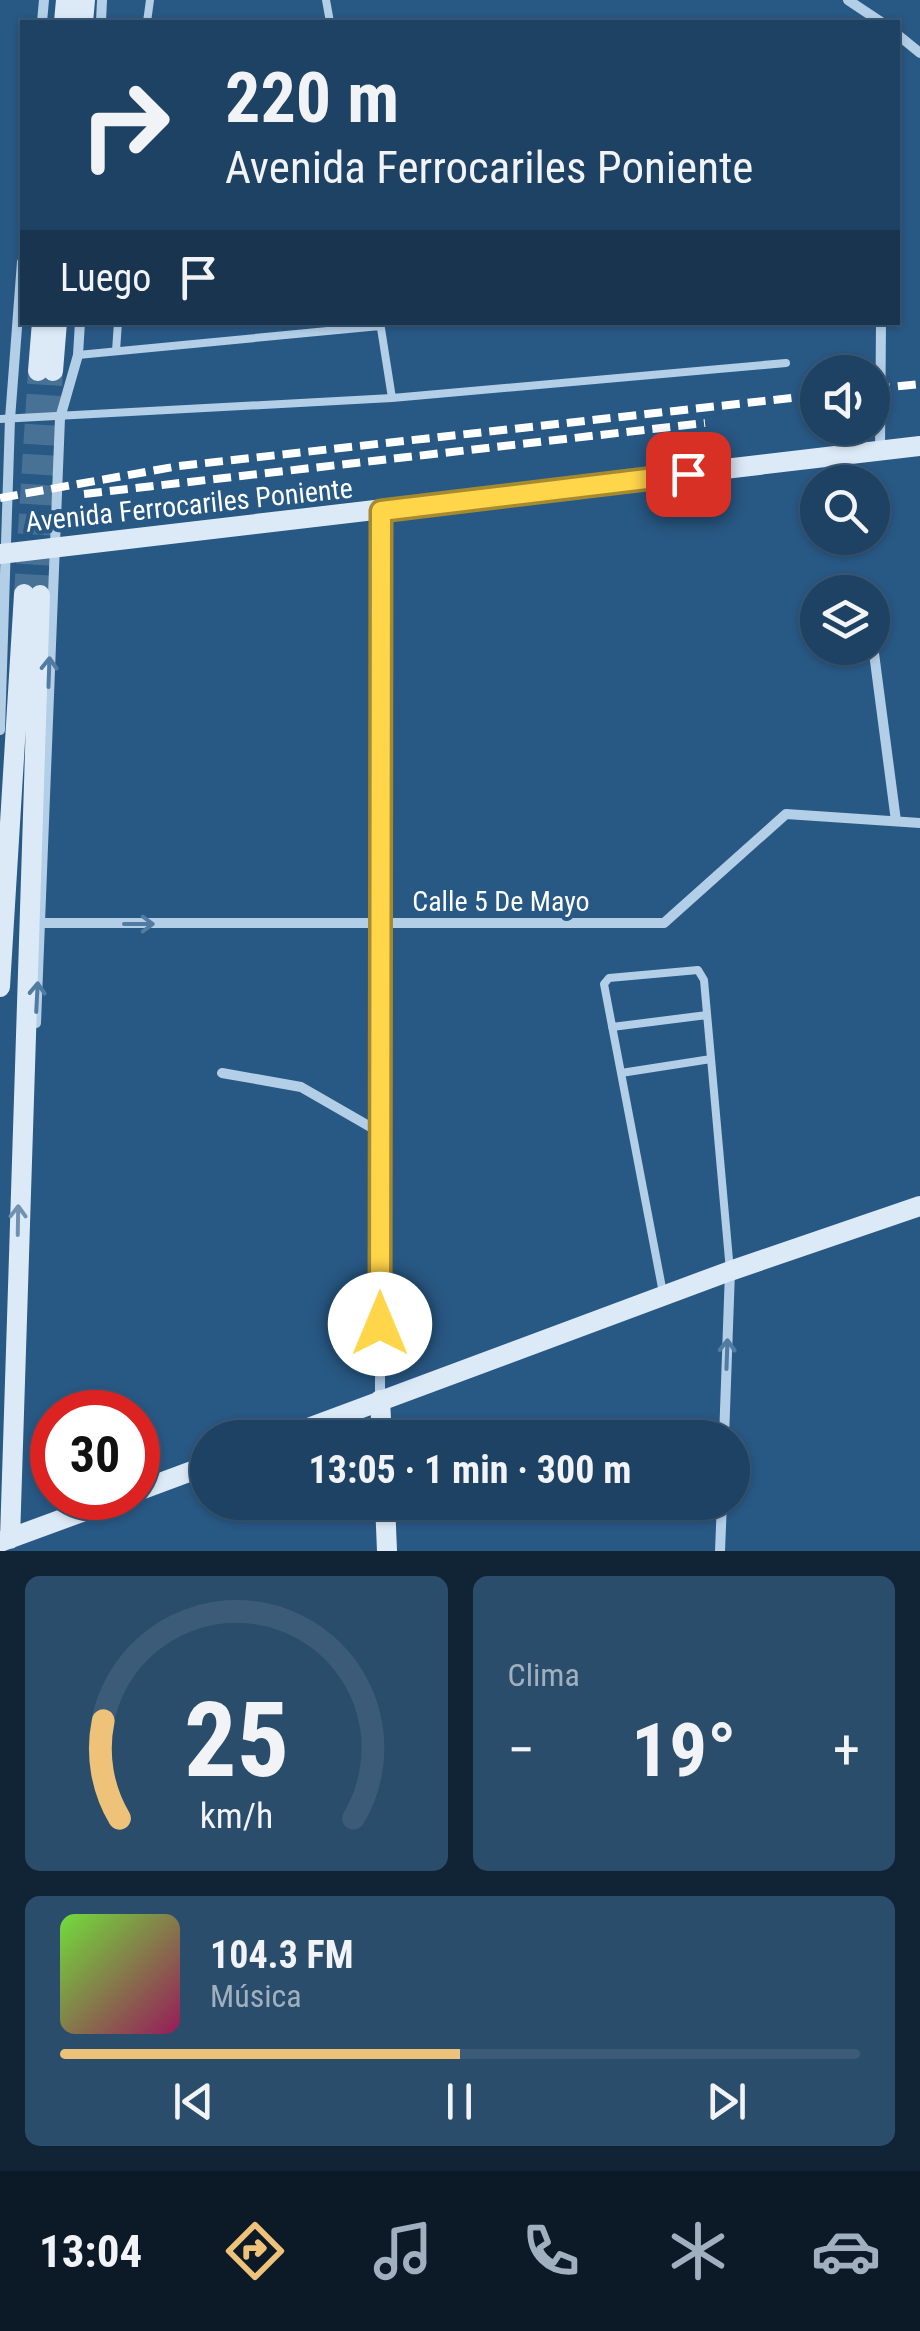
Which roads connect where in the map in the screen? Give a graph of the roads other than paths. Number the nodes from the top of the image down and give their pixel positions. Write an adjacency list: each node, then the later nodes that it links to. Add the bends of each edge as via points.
1 (848, 0): 2 (street)
2 (879, 20)
3 (900, 37): 4 (street)
4 (920, 53)
5 (20, 280): 18 (street)
6 (42, 325): 7 (main road, via 45,371)
7 (56, 325)
8 (80, 325): 14 (street)
9 (118, 325): 13 (lane)
10 (370, 325): 13 (lane)
11 (380, 325): 16 (lane)
12 (881, 325): 20 (street)
13 (116, 351): 14 (lane)
14 (78, 354): 17 (street)
15 (786, 363): 16 (lane)
16 (392, 398): 17 (lane)
17 (60, 418): 18 (lane); 22 (street)
18 (5, 419): 23 (street)
19 (920, 446): 20 (main road, Avenida Ferrocariles Poniente)
20 (880, 452): 21 (main road, Avenida Ferrocariles Poniente)
21 (381, 511): 22 (main road, Avenida Ferrocariles Poniente); 29 (street)
22 (54, 548): 23 (main road, Avenida Ferrocariles Poniente); 28 (street, one-way to 22)
23 (4, 553): 25 (street)
24 (876, 665): 26 (street)
25 (0, 730)
26 (896, 821): 27 (street, Calle 5 De Mayo); 29 (street, Calle 5 De Mayo, via 786,814 664,923)
27 (920, 822)
28 (41, 924): 29 (street, Calle 5 De Mayo, one-way to 29); 37 (street, one-way to 28, via 30,1134)
29 (381, 924): 36 (street)
30 (0, 987): 37 (main road, via 32,594)
31 (707, 1015): 32 (lane); 32 (lane, via 698,970 609,978 604,984); 33 (lane)
32 (612, 1027): 35 (lane)
33 (711, 1059): 35 (lane); 39 (lane)
34 (222, 1073): 36 (street, via 301,1087)
35 (620, 1073): 40 (lane)
36 (381, 1133): 41 (street)
37 (20, 1162): 50 (main road, one-way to 37)
38 (920, 1206): 39 (main road)
39 (730, 1271): 40 (main road); 44 (street, one-way to 39)
40 (664, 1295): 41 (main road)
41 (380, 1400): 42 (main road); 43 (main road)
42 (327, 1420)
43 (381, 1420)
44 (725, 1420)
45 (190, 1472): 46 (main road)
46 (160, 1483)
47 (66, 1520): 50 (main road)
48 (386, 1520): 51 (main road)
49 (721, 1520): 52 (street)
50 (7, 1544)
51 (388, 1551)
52 (720, 1551)

